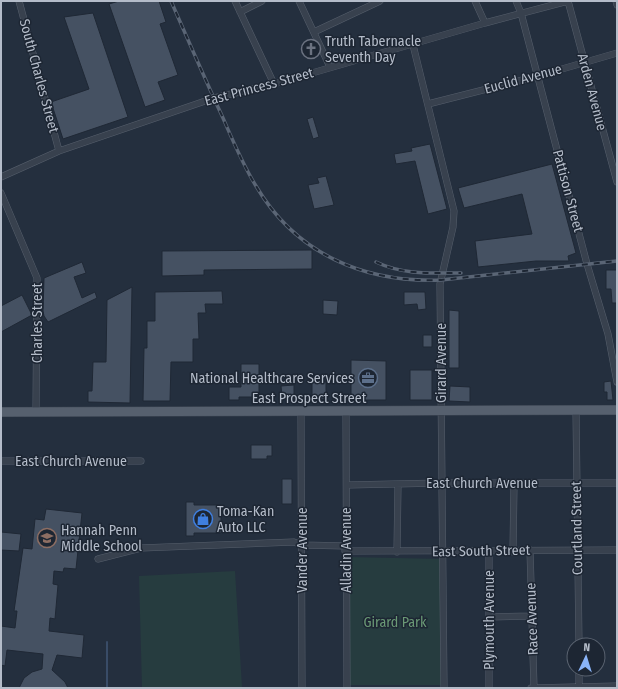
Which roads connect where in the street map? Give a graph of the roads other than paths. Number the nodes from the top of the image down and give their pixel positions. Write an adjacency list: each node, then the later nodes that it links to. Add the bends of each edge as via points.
1 (19, 1): 22 (street, South Charles Street)
2 (235, 1): 11 (street)
3 (262, 1): 11 (street)
4 (299, 1): 14 (street)
5 (380, 1): 14 (street)
6 (475, 1): 13 (street)
7 (516, 1): 12 (street, Pattison Street)
8 (568, 1): 12 (street, East Princess Street); 17 (street, Arden Avenue)
9 (616, 1): 10 (street)
10 (617, 5)
11 (240, 12): 20 (street)
12 (521, 13): 13 (street, East Princess Street); 19 (street, Pattison Street)
13 (485, 23): 15 (street, East Princess Street)
14 (314, 32): 18 (street)
15 (413, 45): 18 (street, East Princess Street); 21 (street, Girard Avenue)
16 (617, 53): 17 (street, Euclid Avenue)
17 (584, 63): 19 (street, Euclid Avenue); 24 (street, Arden Avenue)
18 (330, 67): 20 (street, East Princess Street)
19 (538, 76): 21 (street, Euclid Avenue); 26 (street, Pattison Street, via 608,334)
20 (274, 84): 22 (street, East Princess Street, via 214,98)
21 (428, 104): 33 (street, Girard Avenue, via 454,211 440,284)
22 (59, 152): 23 (street, East Princess Street)
23 (1, 177)
24 (617, 182)
25 (1, 193): 30 (street, Charles Street, via 37,278)
26 (617, 382)
27 (576, 410): 28 (main road, East Prospect Street); 33 (main road, East Prospect Street); 37 (street, Courtland Street)
28 (617, 410)
29 (1, 412): 30 (main road, East Prospect Street)
30 (36, 412): 31 (main road, East Prospect Street)
31 (301, 412): 32 (main road, East Prospect Street); 42 (street, Vander Avenue)
32 (346, 412): 33 (main road, East Prospect Street); 41 (street, Alladin Avenue)
33 (441, 412): 36 (street, Girard Avenue)
34 (1, 461): 35 (street, East Church Avenue)
35 (141, 461)
36 (441, 483): 39 (street, East Church Avenue); 40 (street, East Church Avenue); 48 (street, Girard Avenue)
37 (576, 483): 38 (street, East Church Avenue); 40 (street, East Church Avenue); 44 (street, Courtland Street)
38 (617, 483)
39 (398, 484): 41 (street, East Church Avenue); 47 (street)
40 (514, 484): 50 (street)
41 (347, 485): 43 (street, Alladin Avenue)
42 (302, 545): 43 (street, East South Street); 51 (street, East South Street, via 294,542 141,548); 57 (street, Vander Avenue)
43 (346, 548): 47 (street, East South Street); 58 (street, Alladin Avenue)
44 (578, 549): 45 (street, East South Street); 46 (street, East South Street); 54 (street, Courtland Street)
45 (530, 550): 50 (street, East South Street); 52 (street, Race Avenue)
46 (617, 550)
47 (398, 552): 48 (street, East South Street)
48 (443, 552): 49 (street, East South Street); 59 (street, Girard Avenue)
49 (488, 552): 50 (street, East South Street); 53 (street, Plymouth Avenue)
50 (513, 552)
51 (98, 559)
52 (532, 616): 53 (street); 61 (street, Race Avenue)
53 (489, 617): 60 (street, Plymouth Avenue)
54 (579, 637)
55 (579, 677): 62 (street)
56 (617, 686): 62 (street)
57 (302, 688)
58 (347, 688)
59 (444, 688)
60 (489, 688)
61 (532, 688): 62 (street)
62 (579, 688)

